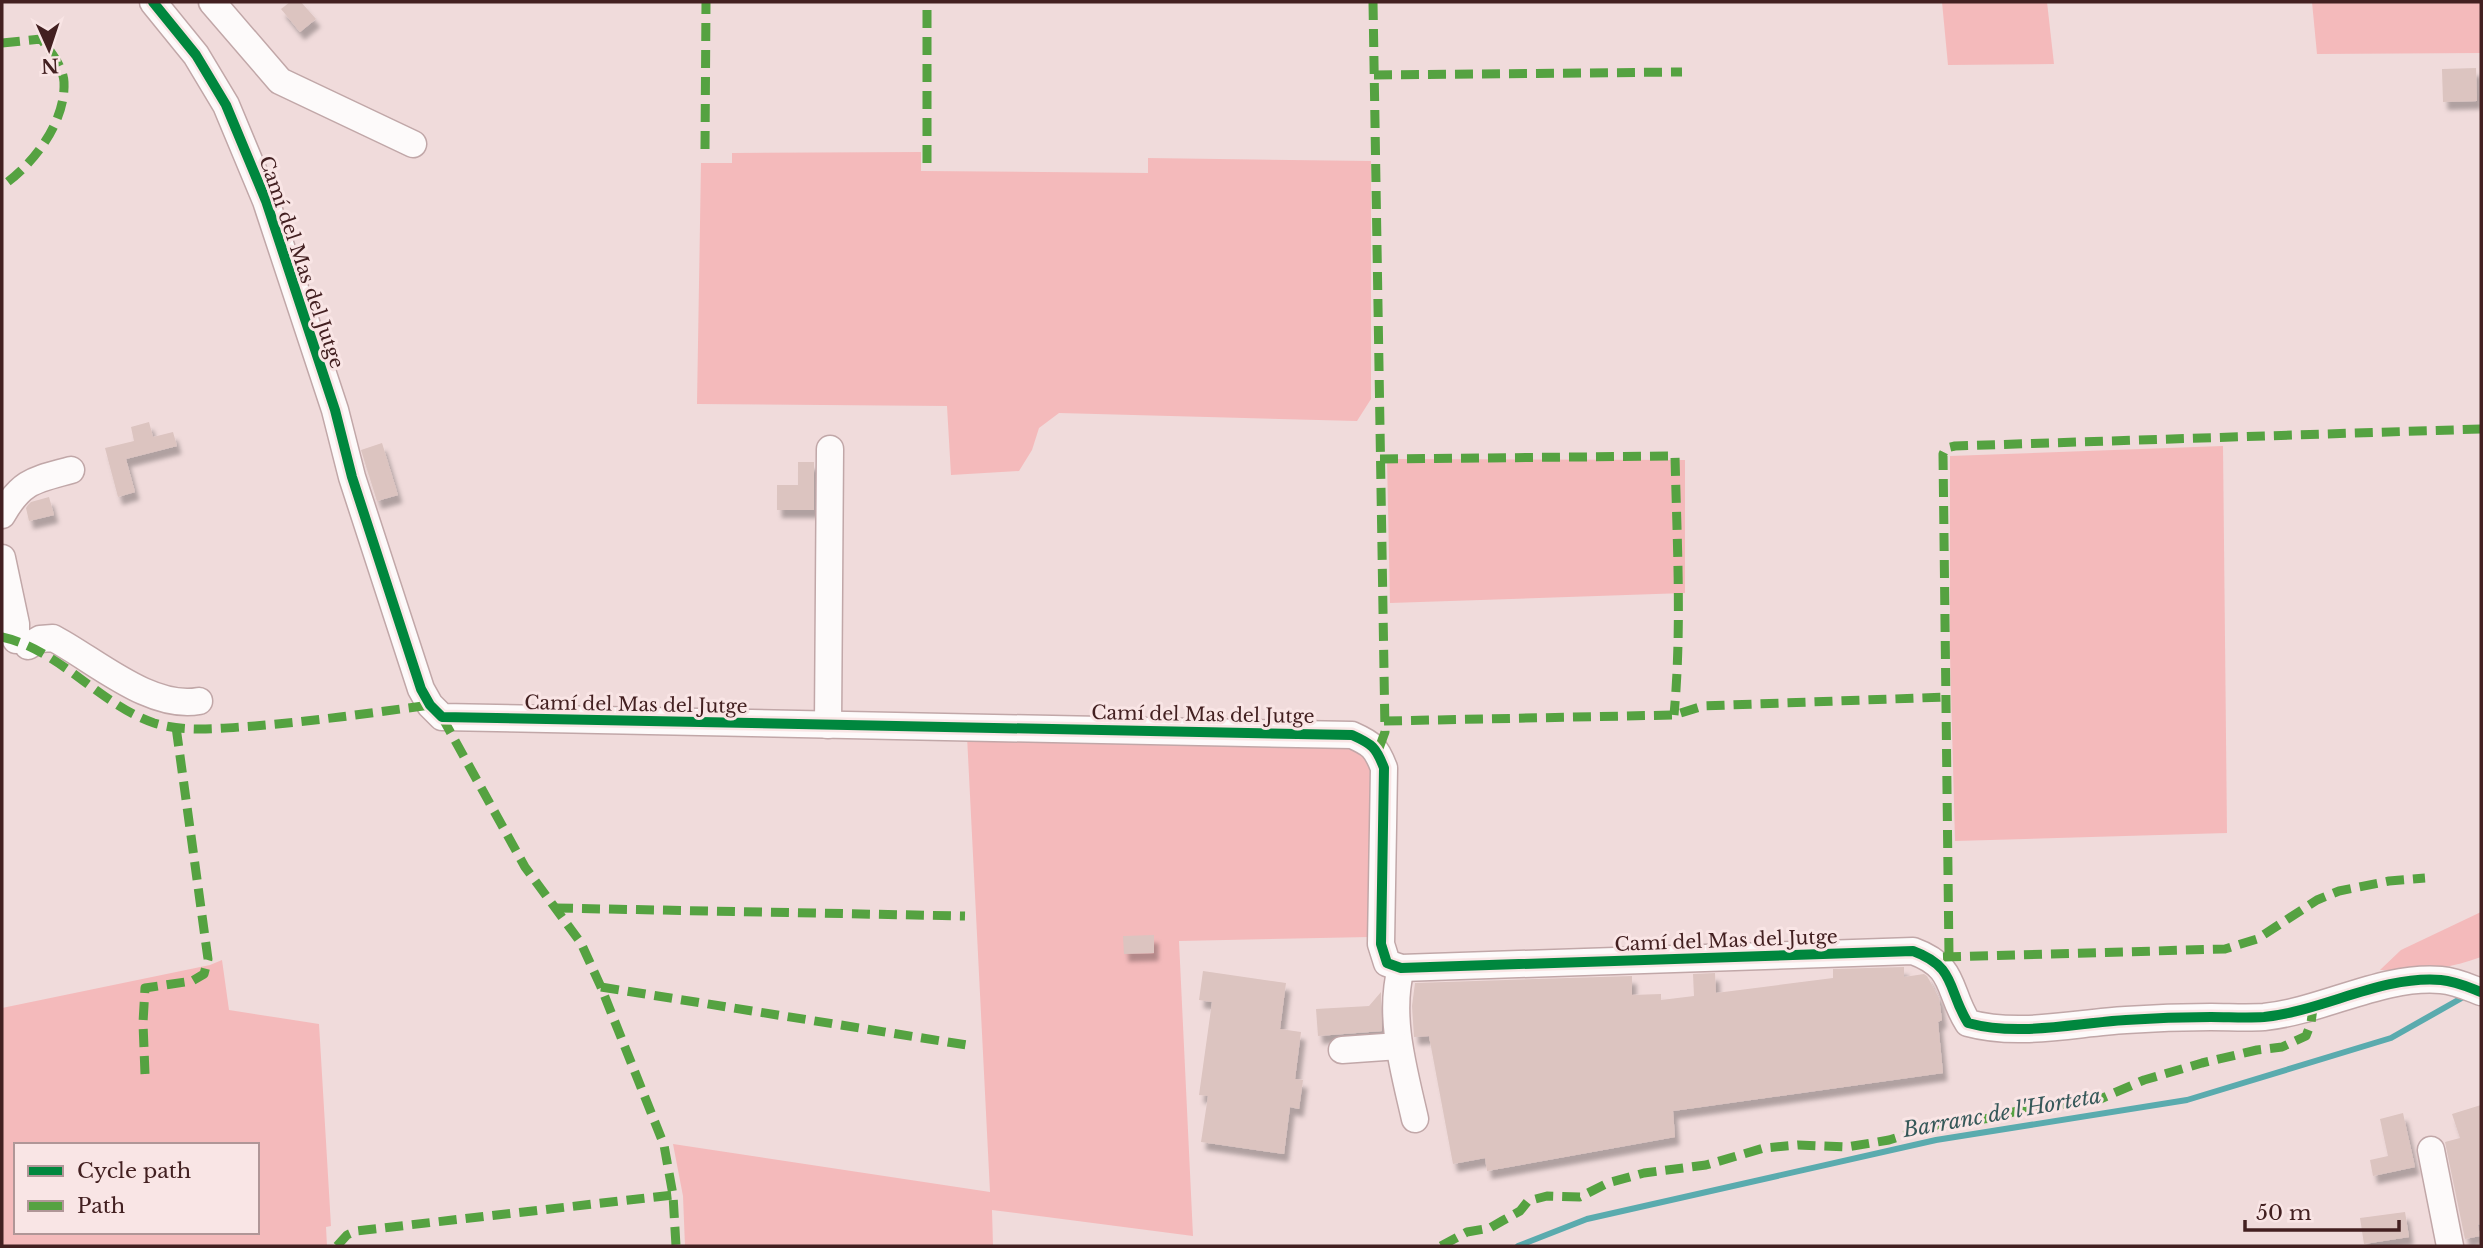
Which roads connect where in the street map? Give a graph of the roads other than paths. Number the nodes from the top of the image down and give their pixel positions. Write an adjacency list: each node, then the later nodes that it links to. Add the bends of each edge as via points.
1 (153, 2): 9 (street, Camí del Mas del Jutge, via 196,55 226,105 267,201 352,477 430,705 442,717)
2 (212, 2): 3 (street, via 280,81)
3 (412, 144)
4 (830, 449): 9 (street)
5 (71, 470): 6 (street, via 32,480 13,496)
6 (2, 515)
7 (2, 558): 8 (street, via 22,643 53,638 154,696 186,704)
8 (199, 701)
9 (828, 725): 10 (street, Camí del Mas del Jutge, via 1352,735 1378,751 1384,768 1381,944 1387,963)
10 (1401, 968): 11 (street, Camí del Mas del Jutge, via 1913,951 1932,958 1944,971 1968,1023 2013,1029 2126,1020 2264,1017 2421,979); 12 (street, via 1395,990)
11 (2472, 988)
12 (1399, 1046): 13 (street); 14 (street)
13 (1342, 1050)
14 (1415, 1119)
15 (2431, 1150): 16 (street)
16 (2451, 1246)

